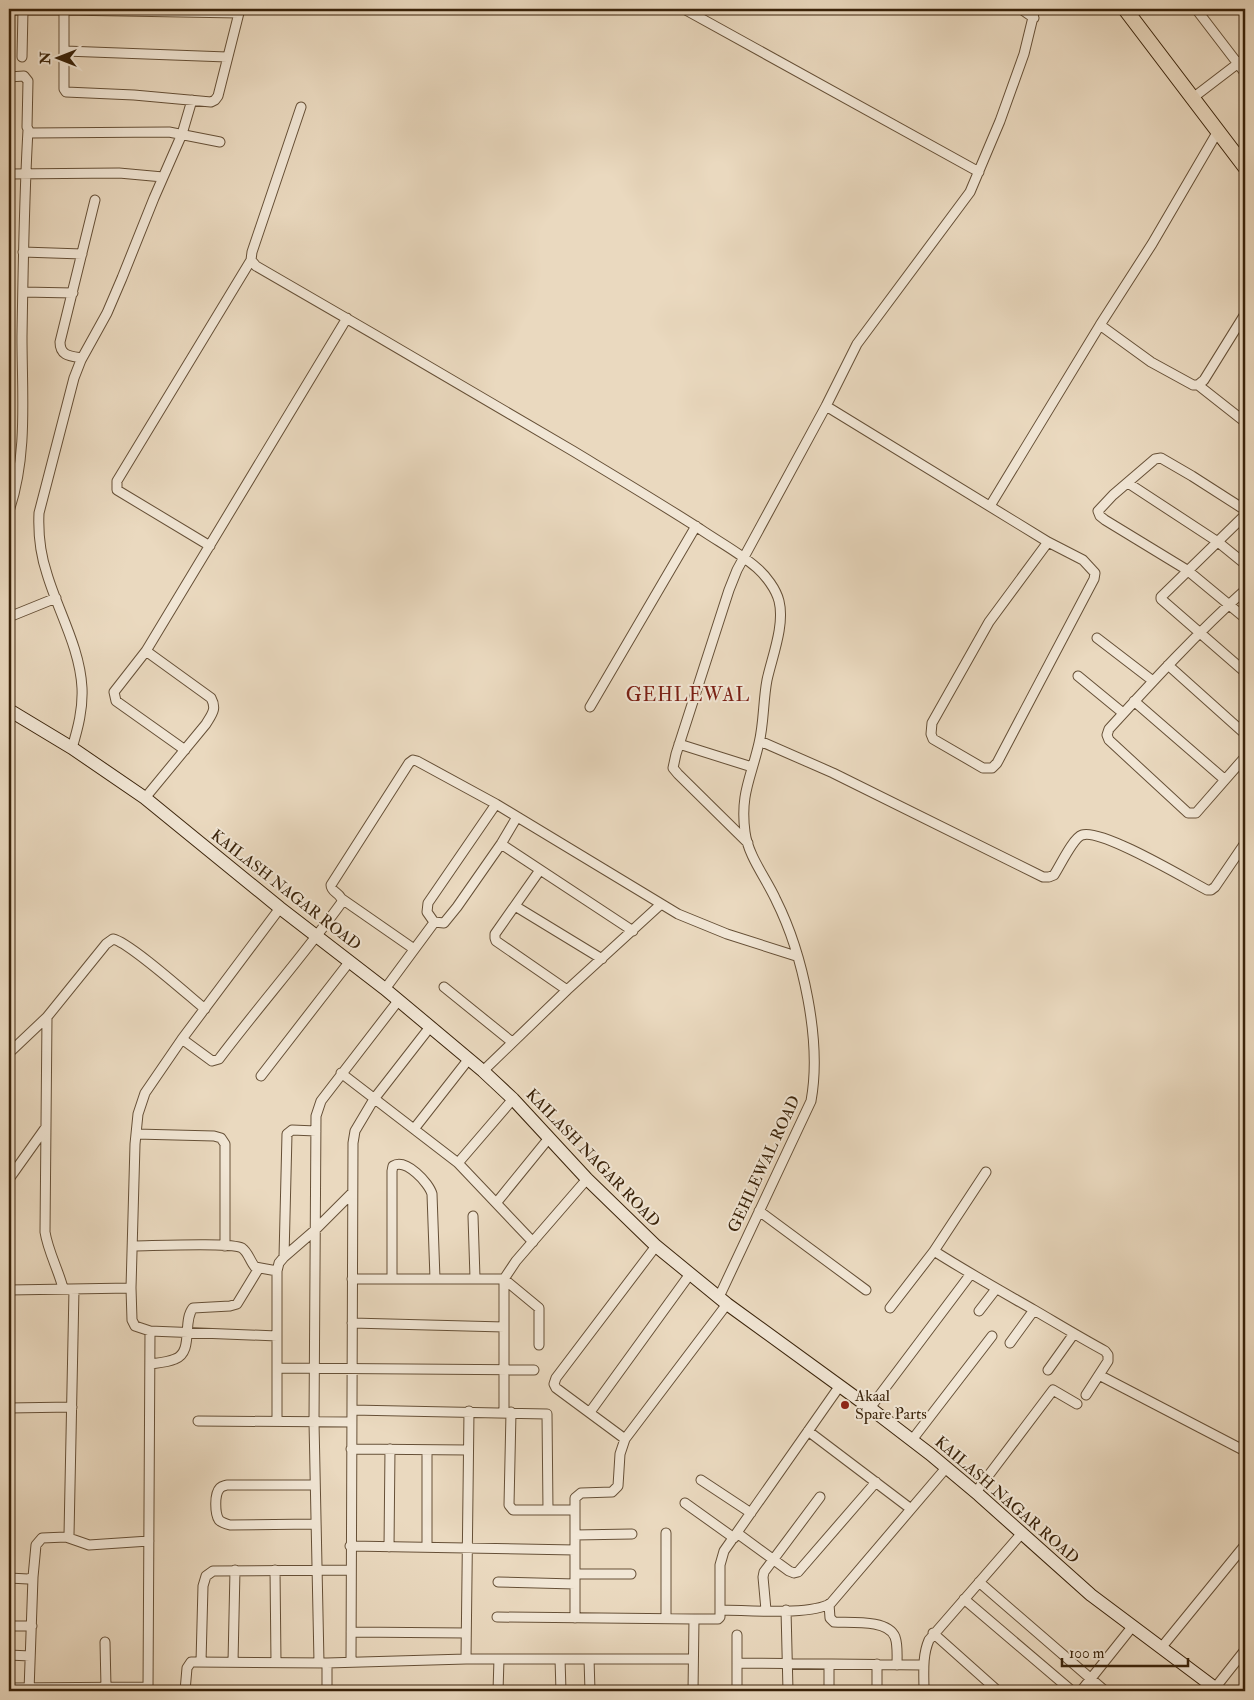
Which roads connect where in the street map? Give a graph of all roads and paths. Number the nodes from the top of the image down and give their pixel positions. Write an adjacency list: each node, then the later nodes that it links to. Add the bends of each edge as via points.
1 (684, 9): 26 (street)
2 (1021, 9): 10 (street)
3 (1124, 9): 17 (main road)
4 (1135, 9): 17 (main road)
5 (1196, 9): 14 (street)
6 (9, 10): 7 (street)
7 (23, 10): 8 (street); 12 (street)
8 (64, 10): 9 (street); 11 (street)
9 (239, 11): 13 (street)
10 (1034, 13): 26 (street, via 1024,54)
11 (65, 51): 13 (street); 18 (street, via 64,89 68,93)
12 (22, 58)
13 (227, 58): 18 (street, via 215,100)
14 (1242, 61): 15 (street); 17 (street)
15 (1245, 73)
16 (9, 77): 20 (street, via 24,76 28,81)
17 (1197, 95): 21 (main road); 24 (main road)
18 (192, 100): 22 (street)
19 (301, 107): 33 (street)
20 (28, 130): 22 (street, via 34,133 124,131); 28 (street)
21 (1218, 131): 25 (main road); 38 (street)
22 (182, 134): 23 (street); 29 (street)
23 (220, 142)
24 (1245, 153)
25 (1245, 167)
26 (978, 172): 41 (street, via 970,192 856,344)
27 (9, 174): 28 (street)
28 (25, 174): 29 (street); 31 (street)
29 (163, 177): 39 (street, via 106,313)
30 (95, 200): 32 (street)
31 (24, 252): 32 (street); 34 (street)
32 (82, 254): 35 (street)
33 (251, 260): 37 (street, GEHLEWAL ROAD, via 256,266); 51 (street, via 116,486 117,490)
34 (22, 292): 35 (street); 46 (street, via 22,450 18,481)
35 (73, 293): 39 (street, via 60,348 65,355)
36 (1245, 314): 40 (street)
37 (347, 318): 48 (street, GEHLEWAL ROAD); 51 (street)
38 (1100, 325): 40 (street, via 1150,362); 44 (street)
39 (82, 358): 56 (street, via 69,395 39,513 41,553)
40 (1198, 385): 42 (street)
41 (826, 406): 44 (street); 52 (street)
42 (1245, 422)
43 (1128, 483): 45 (street, via 1155,459 1161,458); 50 (street); 54 (street, via 1099,508 1100,516)
44 (990, 506): 49 (street)
45 (1245, 510)
46 (9, 511)
47 (1245, 515): 50 (street)
48 (696, 526): 52 (street, GEHLEWAL ROAD); 68 (street)
49 (1048, 542): 49 (street, via 1083,560 1095,572 1094,579 997,763 992,768 983,768 933,739 932,722 989,622)
50 (1218, 542): 53 (street); 54 (street)
51 (210, 546): 62 (street)
52 (744, 558): 72 (street, GEHLEWAL ROAD, via 760,570 779,602 778,637 767,682); 73 (street, via 729,590)
53 (1245, 564)
54 (1187, 570): 57 (street); 60 (street, via 1161,599)
55 (1245, 590): 57 (street)
56 (56, 598): 58 (street); 74 (street, via 74,648 82,686 82,706)
57 (1229, 604): 59 (street); 60 (street)
58 (9, 617)
59 (1245, 618)
60 (1199, 632): 63 (street); 64 (street)
61 (1097, 638): 66 (street)
62 (146, 651): 75 (street, via 211,698 214,705 214,712); 75 (street, via 114,692 114,698)
63 (1168, 665): 66 (street); 71 (street)
64 (1245, 672)
65 (1078, 676): 70 (street)
66 (1153, 681): 67 (street)
67 (1134, 702): 70 (street); 78 (street)
68 (590, 707)
69 (9, 710): 74 (street, KAILASH NAGAR ROAD)
70 (1123, 713): 78 (street, via 1109,729 1109,740 1188,813 1196,813)
71 (1245, 734)
72 (760, 740): 77 (street, GEHLEWAL ROAD); 83 (street, via 1043,876 1054,875 1076,839 1083,834 1092,834 1211,890)
73 (679, 744): 77 (street); 82 (street, via 673,768)
74 (72, 748): 79 (street, KAILASH NAGAR ROAD)
75 (185, 750): 79 (street)
76 (1245, 756): 78 (street)
77 (752, 767): 82 (street, GEHLEWAL ROAD, via 744,800)
78 (1224, 779)
79 (145, 798): 89 (street, KAILASH NAGAR ROAD)
80 (496, 804): 81 (street); 86 (street, via 412,760 331,885); 90 (street, via 428,903 427,912)
81 (517, 817): 84 (street); 87 (street)
82 (748, 843): 94 (street, GEHLEWAL ROAD, via 777,902)
83 (1245, 843)
84 (501, 844): 85 (street); 90 (street, via 446,921)
85 (540, 870): 88 (street); 91 (street)
86 (342, 899): 92 (street); 93 (street)
87 (660, 905): 91 (street); 94 (street, via 703,925)
88 (515, 906): 95 (street); 99 (street, via 495,934 496,941)
89 (280, 908): 92 (street, KAILASH NAGAR ROAD); 101 (street)
90 (434, 922): 93 (street)
91 (633, 931): 95 (street)
92 (316, 937): 96 (street, KAILASH NAGAR ROAD); 104 (street, via 219,1059 212,1061)
93 (414, 949): 98 (street)
94 (796, 956): 124 (street, GEHLEWAL ROAD, via 811,1017 815,1080 811,1100)
95 (602, 959): 99 (street)
96 (350, 961): 98 (street, KAILASH NAGAR ROAD); 110 (street)
97 (444, 987): 105 (street)
98 (385, 989): 100 (street, KAILASH NAGAR ROAD)
99 (567, 990): 105 (street)
100 (398, 1001): 103 (street, KAILASH NAGAR ROAD); 109 (street)
101 (204, 1009): 102 (street, via 129,948 113,939); 104 (street)
102 (47, 1017): 106 (street); 113 (street)
103 (430, 1027): 107 (street, KAILASH NAGAR ROAD); 111 (street)
104 (182, 1040): 116 (street, via 144,1093)
105 (512, 1042): 108 (street)
106 (9, 1053)
107 (468, 1060): 108 (street, KAILASH NAGAR ROAD); 114 (street)
108 (483, 1071): 112 (street, KAILASH NAGAR ROAD)
109 (341, 1073): 111 (street); 115 (street, via 318,1108)
110 (261, 1076)
111 (374, 1099): 114 (street); 122 (street, via 355,1131)
112 (514, 1099): 117 (street, KAILASH NAGAR ROAD); 118 (street)
113 (47, 1126): 121 (street); 142 (street, via 45,1232)
114 (414, 1129): 118 (street)
115 (316, 1131): 126 (street); 132 (street, via 292,1130 287,1134)
116 (136, 1134): 128 (street); 129 (street, via 221,1138 225,1144)
117 (548, 1138): 120 (street, KAILASH NAGAR ROAD); 123 (street)
118 (458, 1163): 123 (street)
119 (986, 1172): 131 (street)
120 (587, 1179): 127 (street); 130 (street, KAILASH NAGAR ROAD)
121 (9, 1180)
122 (352, 1193): 126 (street); 138 (street)
123 (496, 1202): 127 (street)
124 (759, 1212): 147 (street); 148 (street, GEHLEWAL ROAD)
125 (474, 1216): 137 (street)
126 (314, 1231): 132 (street); 163 (street)
127 (533, 1242): 141 (street)
128 (133, 1246): 129 (street); 143 (street)
129 (225, 1246): 133 (street, via 244,1249)
130 (656, 1246): 135 (street, KAILASH NAGAR ROAD); 178 (street, via 556,1378 556,1388)
131 (934, 1251): 136 (street); 149 (street)
132 (284, 1256): 134 (street)
133 (259, 1268): 134 (street); 155 (street, via 236,1304 193,1308 188,1316)
134 (277, 1270): 157 (street)
135 (690, 1274): 148 (street, KAILASH NAGAR ROAD); 178 (street)
136 (970, 1275): 145 (street); 174 (street)
137 (475, 1278): 140 (street); 141 (street)
138 (352, 1279): 139 (street); 152 (street)
139 (392, 1279): 140 (street); 140 (street, via 392,1171 398,1163 413,1171 430,1187)
140 (435, 1279)
141 (504, 1279): 153 (street); 160 (street, via 539,1308)
142 (63, 1288): 144 (street); 146 (street)
143 (131, 1288): 144 (street); 154 (street, via 132,1320 135,1326)
144 (74, 1289): 172 (street)
145 (996, 1289): 150 (street); 151 (street)
146 (9, 1290)
147 (866, 1290)
148 (723, 1300): 169 (street, KAILASH NAGAR ROAD); 184 (street, GEHLEWAL ROAD)
149 (890, 1308)
150 (1034, 1310): 156 (street); 159 (street)
151 (979, 1311)
152 (352, 1323): 153 (street); 164 (street)
153 (504, 1327): 165 (street)
154 (150, 1331): 155 (street); 161 (street)
155 (187, 1333): 157 (street); 161 (street, via 185,1349 178,1358)
156 (1073, 1335): 167 (street); 168 (street, via 1108,1355)
157 (277, 1336): 162 (street)
158 (992, 1336): 185 (street)
159 (1010, 1343)
160 (539, 1345)
161 (151, 1364): 209 (street)
162 (278, 1368): 163 (street); 180 (street)
163 (315, 1368): 164 (street); 181 (street)
164 (352, 1368): 165 (street); 175 (street)
165 (504, 1369): 166 (street); 177 (street)
166 (534, 1370)
167 (1048, 1370)
168 (1100, 1376): 170 (street); 190 (street)
169 (839, 1387): 174 (street, KAILASH NAGAR ROAD); 183 (street)
170 (1086, 1395)
171 (1077, 1404): 195 (street, via 1053,1390)
172 (72, 1407): 173 (street); 208 (street, via 70,1523)
173 (9, 1408)
174 (870, 1408): 185 (street, KAILASH NAGAR ROAD)
175 (352, 1410): 176 (street); 182 (street)
176 (469, 1411): 177 (street); 189 (street)
177 (508, 1412): 199 (street, via 509,1504 513,1510); 199 (street, via 547,1414)
178 (590, 1412): 184 (street)
179 (198, 1421): 180 (street)
180 (277, 1421): 181 (street)
181 (314, 1422): 182 (street); 194 (street)
182 (352, 1422): 186 (street)
183 (808, 1431): 193 (street); 201 (street)
184 (625, 1439): 200 (street, via 616,1490 578,1494)
185 (912, 1440): 191 (street, KAILASH NAGAR ROAD)
186 (352, 1449): 187 (street); 210 (street)
187 (390, 1449): 188 (street); 212 (street)
188 (428, 1450): 189 (street); 213 (street)
189 (468, 1450): 214 (street)
190 (1245, 1451)
191 (946, 1468): 195 (street, KAILASH NAGAR ROAD); 198 (street)
192 (701, 1480): 201 (street)
193 (876, 1482): 198 (street); 216 (street, via 798,1572 789,1571)
194 (315, 1485): 202 (street); 202 (street, via 227,1486 221,1487 216,1496 217,1514 224,1524)
195 (976, 1492): 204 (street, KAILASH NAGAR ROAD)
196 (820, 1497): 216 (street)
197 (685, 1503): 207 (street)
198 (912, 1508): 228 (street)
199 (548, 1510): 200 (street)
200 (574, 1510): 206 (street)
201 (751, 1513): 207 (street)
202 (315, 1524): 219 (street)
203 (666, 1533): 234 (street)
204 (1022, 1533): 226 (street); 238 (street, KAILASH NAGAR ROAD)
205 (632, 1534): 206 (street)
206 (575, 1535): 215 (street)
207 (735, 1536): 216 (street); 229 (street, via 721,1558)
208 (66, 1537): 209 (street, via 89,1545); 222 (street, via 38,1540)
209 (149, 1541): 267 (street)
210 (350, 1546): 212 (street); 220 (street)
211 (1245, 1546): 244 (street)
212 (389, 1547): 213 (street)
213 (427, 1547): 214 (street)
214 (468, 1547): 215 (street); 240 (street)
215 (575, 1550): 224 (street)
216 (773, 1559): 230 (street, via 763,1577)
217 (235, 1570): 218 (street); 253 (street, via 213,1571 206,1576); 254 (street)
218 (275, 1570): 219 (street); 255 (street)
219 (317, 1570): 220 (street); 256 (street)
220 (350, 1570): 239 (street)
221 (631, 1574): 224 (street)
222 (33, 1577): 223 (street); 237 (street)
223 (9, 1578)
224 (575, 1579): 225 (street); 233 (street)
225 (498, 1582)
226 (979, 1582): 227 (street); 264 (street)
227 (964, 1600): 241 (street); 282 (street)
228 (829, 1604): 231 (street, via 815,1610); 262 (street, via 830,1618 834,1622 879,1624 891,1631 896,1640)
229 (720, 1610): 230 (street); 235 (street, via 718,1619)
230 (766, 1610): 231 (street)
231 (786, 1610): 259 (street)
232 (497, 1617): 233 (street)
233 (575, 1618): 234 (street)
234 (666, 1618): 235 (street)
235 (694, 1618): 251 (street)
236 (9, 1626): 237 (street)
237 (32, 1626): 247 (street)
238 (1132, 1627): 244 (street, KAILASH NAGAR ROAD); 264 (street)
239 (351, 1632): 240 (street); 257 (street)
240 (466, 1633): 248 (street)
241 (933, 1634): 263 (street, via 926,1647); 281 (street)
242 (737, 1635): 258 (street)
243 (105, 1642): 265 (street)
244 (1161, 1648): 269 (street, KAILASH NAGAR ROAD)
245 (1245, 1650): 269 (street)
246 (9, 1655): 247 (street)
247 (30, 1656): 268 (street)
248 (466, 1659): 249 (street); 257 (street)
249 (499, 1659): 252 (street); 272 (street)
250 (589, 1659): 251 (street); 252 (street); 274 (street)
251 (693, 1659): 275 (street)
252 (560, 1660): 273 (street)
253 (201, 1662): 254 (street); 270 (street, via 189,1664)
254 (233, 1662): 255 (street)
255 (276, 1662): 256 (street)
256 (323, 1662): 257 (street); 271 (street)
257 (351, 1662)
258 (737, 1663): 259 (street); 276 (street)
259 (788, 1664): 260 (street); 277 (street)
260 (829, 1664): 261 (street); 278 (street)
261 (877, 1664): 262 (street); 279 (street)
262 (898, 1664): 263 (street)
263 (924, 1665): 280 (street)
264 (1091, 1679): 283 (street); 284 (street)
265 (106, 1687): 267 (street); 268 (street)
266 (9, 1688): 268 (street)
267 (148, 1689)
268 (29, 1690)
269 (1217, 1690)
270 (185, 1691)
271 (326, 1691)
272 (498, 1691)
273 (561, 1691)
274 (590, 1691)
275 (693, 1691)
276 (737, 1691)
277 (788, 1691)
278 (829, 1691)
279 (877, 1691)
280 (924, 1691)
281 (998, 1691)
282 (1072, 1691)
283 (1081, 1691)
284 (1104, 1691)

